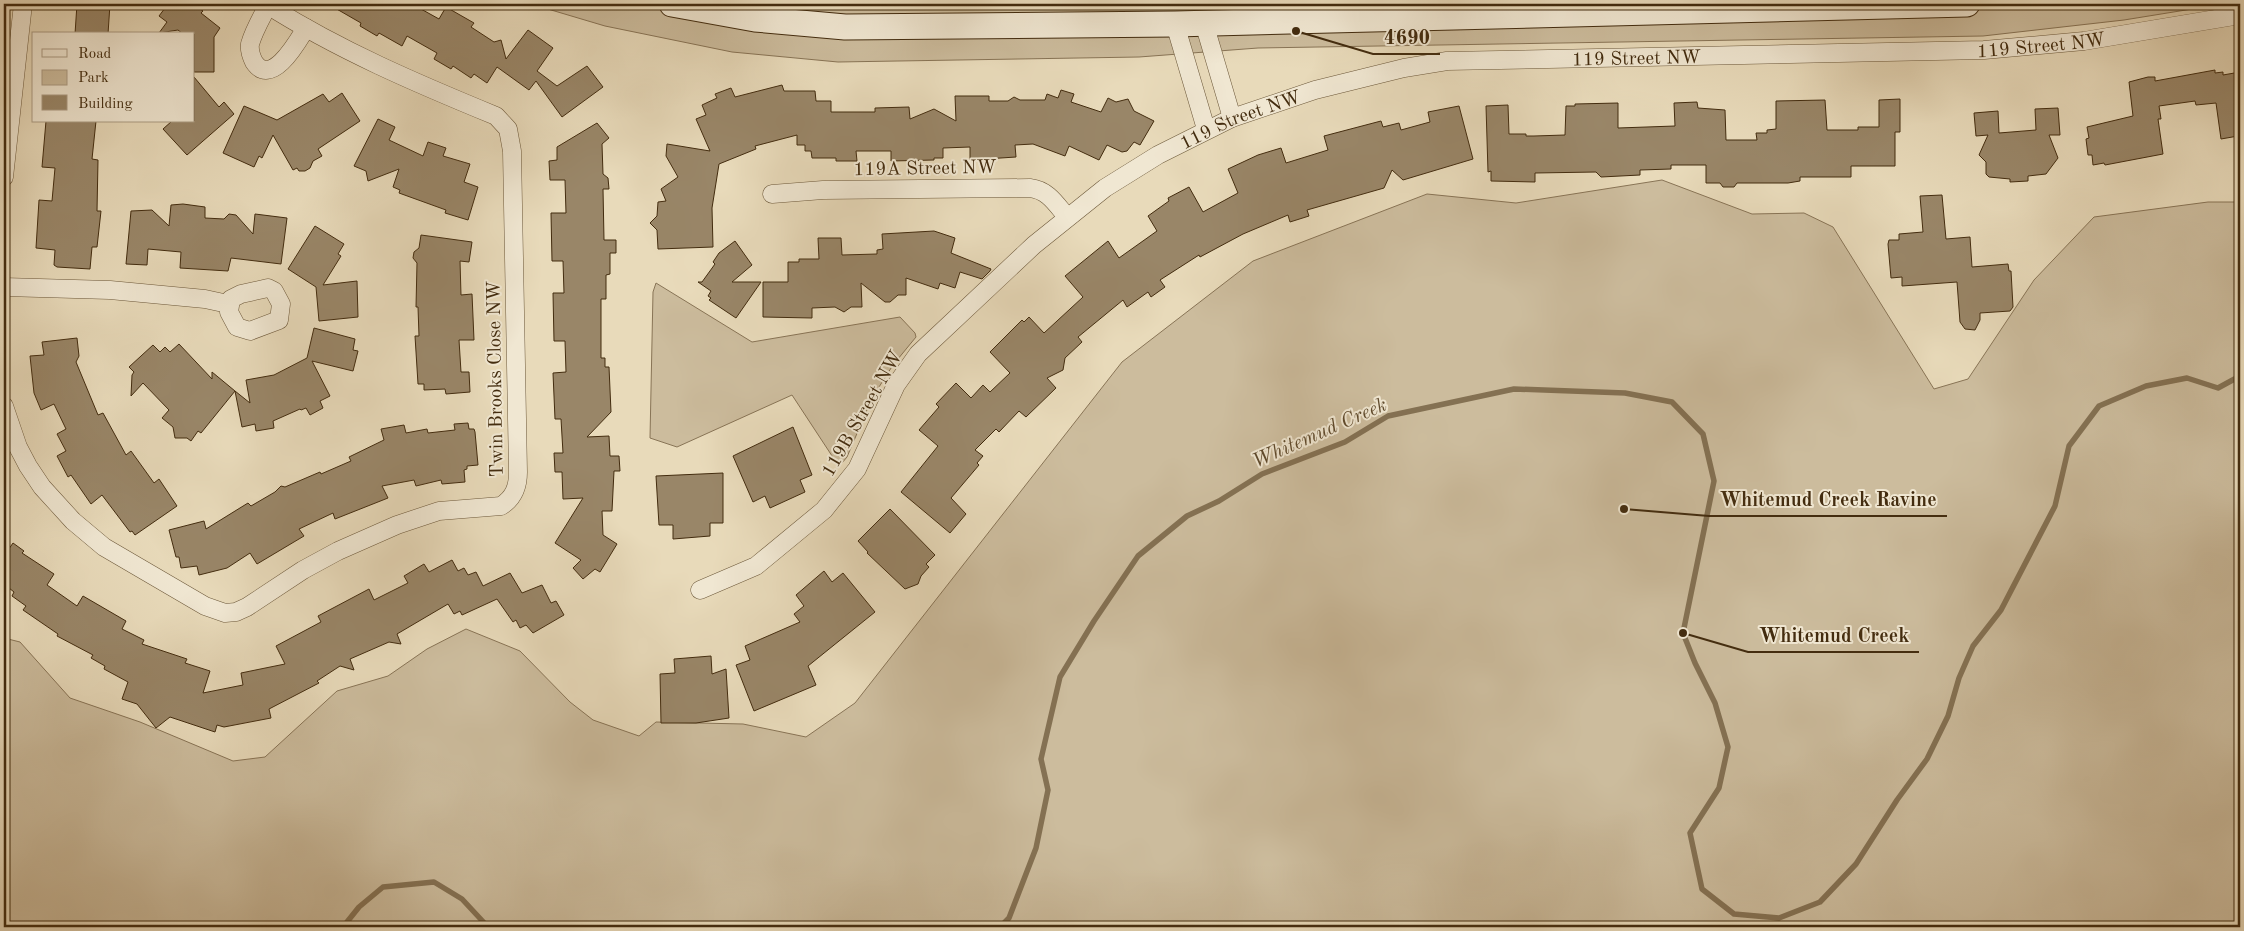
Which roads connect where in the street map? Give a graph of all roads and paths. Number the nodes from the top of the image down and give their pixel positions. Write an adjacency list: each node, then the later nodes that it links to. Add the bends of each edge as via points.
1 (23, 4): 11 (street)
2 (267, 4): 8 (street, Twin Brooks Close NW); 8 (street, Twin Brooks Close NW, via 250,44 256,65 275,67 292,51)
3 (672, 4): 7 (street, via 756,19 845,27)
4 (1967, 4): 6 (street)
5 (2240, 16): 9 (street, 119 Street NW, via 2084,41 1984,50 1447,60 1315,90)
6 (1204, 23): 7 (street); 9 (street)
7 (1175, 24): 10 (street)
8 (306, 28): 16 (street, Twin Brooks Close NW, via 389,70 496,116 508,129 512,151 518,484 508,501 493,508 439,511 389,528 303,570 247,607 225,613 205,606 104,547 73,521 28,466)
9 (1232, 118): 10 (street, 119 Street NW)
10 (1206, 129): 13 (street, 119 Street NW, via 1129,173)
11 (4, 177)
12 (772, 194): 13 (street, 119A Street NW, via 823,190 1030,188 1049,195)
13 (1066, 217): 17 (street, 119B Street NW, via 918,354 896,385 857,469 824,510 756,566)
14 (4, 287): 15 (street, via 110,290)
15 (228, 304)
16 (4, 406)
17 (700, 590)

